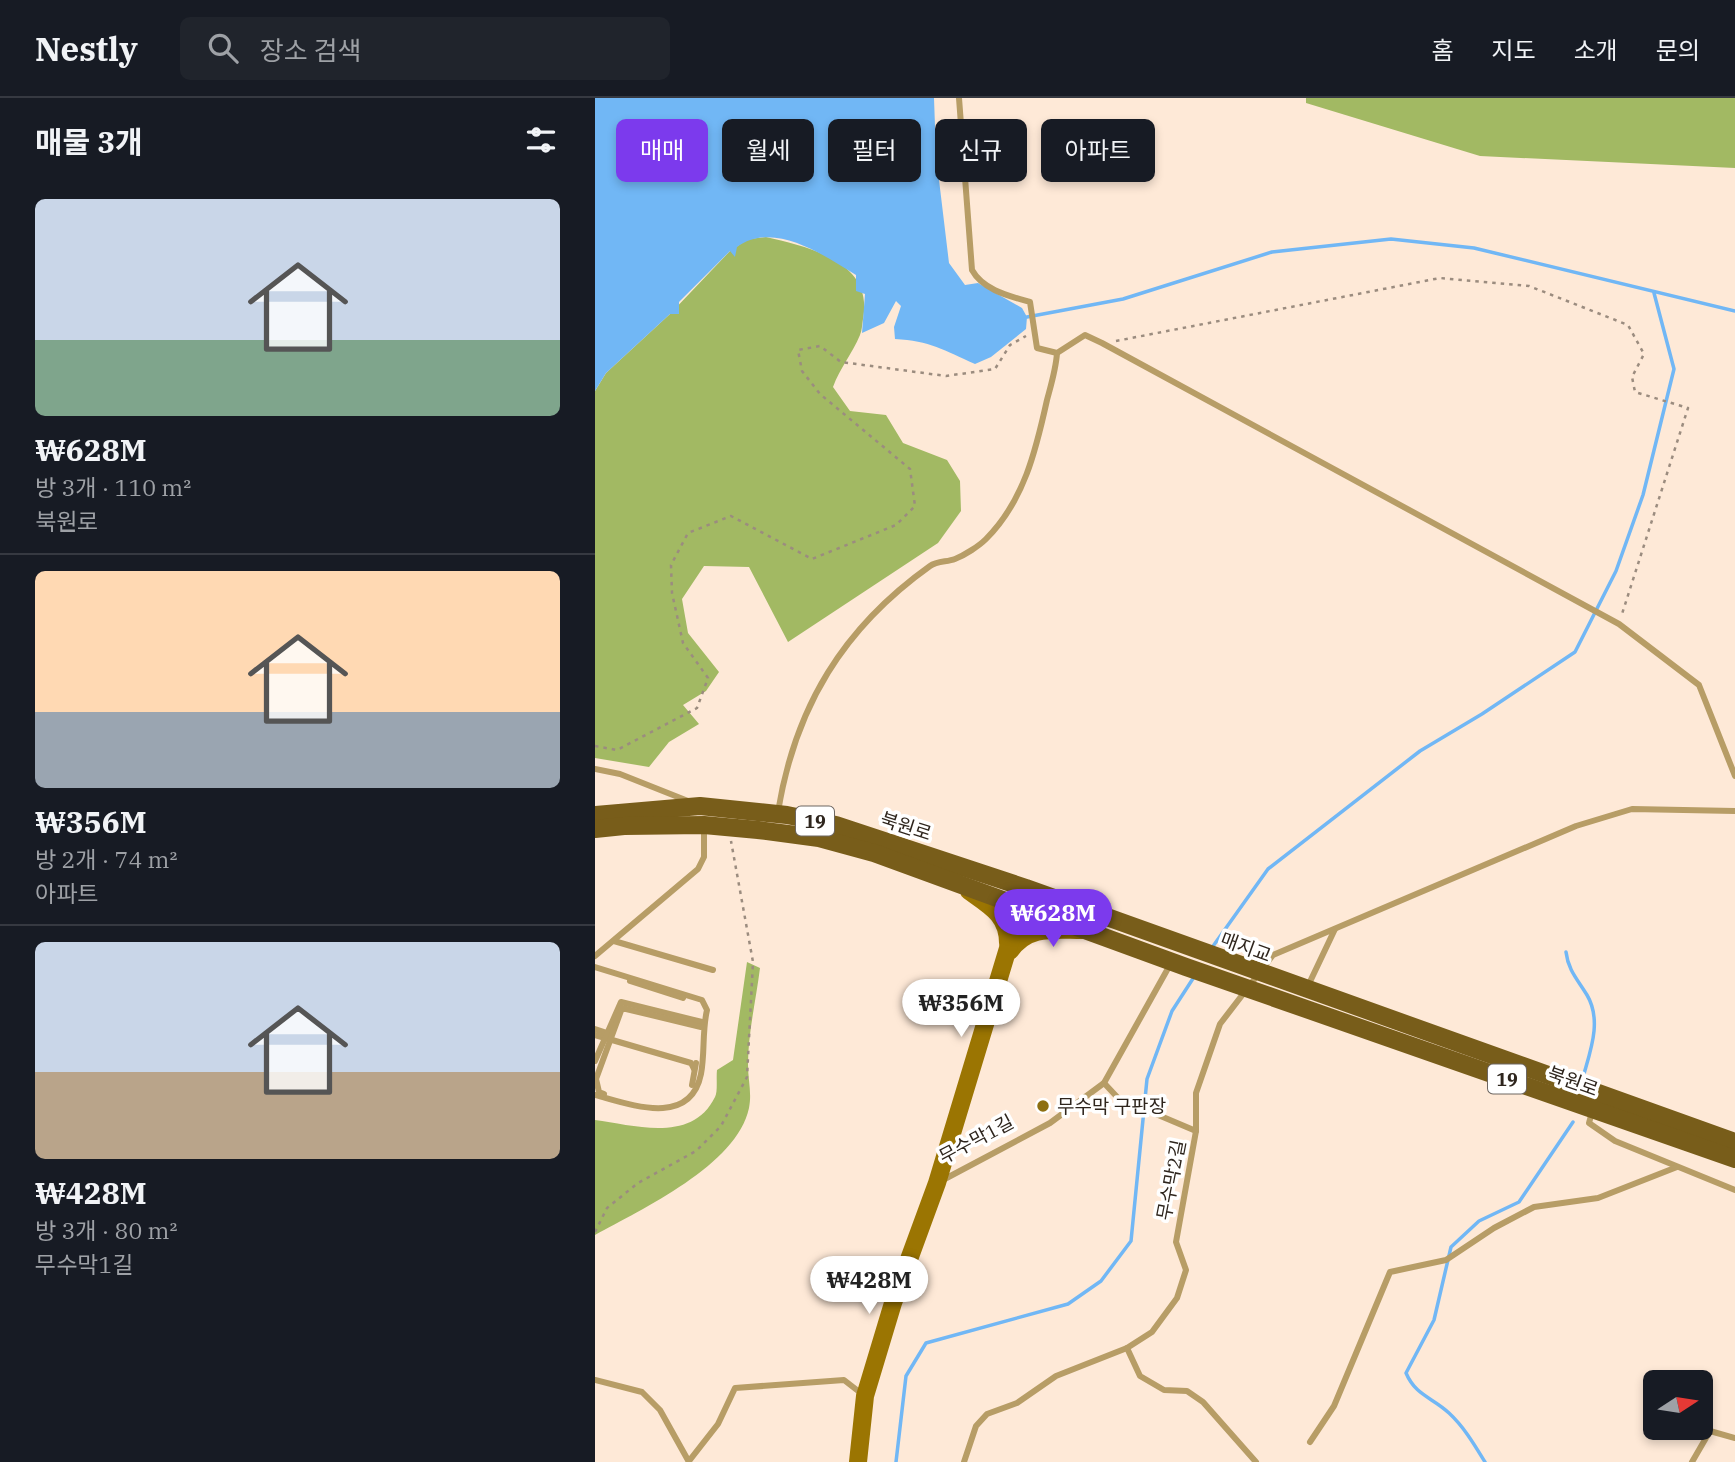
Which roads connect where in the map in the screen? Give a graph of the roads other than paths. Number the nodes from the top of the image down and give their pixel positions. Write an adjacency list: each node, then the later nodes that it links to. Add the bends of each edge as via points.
1 (959, 98): 2 (lane, via 972,270 977,279 1003,294 1030,302 1037,348)
2 (1057, 353): 4 (lane, via 1085,335 1103,343 1616,622 1699,685); 8 (lane, via 1034,463 1004,519 985,541 957,558 932,564 839,652 815,692)
3 (595, 769): 5 (lane, via 620,774)
4 (1735, 776)
5 (700, 806): 7 (main road, 북원로 / 19); 8 (main road, 북원로 / 19)
6 (1735, 811): 13 (lane, via 1632,809 1563,831)
7 (595, 814)
8 (778, 814): 12 (main road, 북원로 / 19, via 836,825)
9 (704, 825): 10 (main road, 북원로 / 19); 11 (main road, 북원로 / 19, via 820,838); 15 (lane, via 703,859 698,869)
10 (595, 829)
11 (961, 885): 12 (main road, 북원로 / 19); 16 (street, via 1003,918 1008,929)
12 (1024, 897): 14 (main road, 북원로 / 19); 16 (street); 18 (main road, 북원로 / 19)
13 (1335, 929): 22 (lane); 33 (lane, 무수막2길, via 1273,955 1220,1024 1196,1093)
14 (1090, 930): 16 (street, via 1035,931 1022,937); 18 (main road, 북원로 / 19)
15 (614, 941): 17 (lane); 20 (lane)
16 (1007, 954): 37 (street)
17 (595, 956)
18 (1183, 959): 21 (main road, 매지교 / 19); 30 (lane, 무수막1길)
19 (595, 968): 23 (lane, via 700,1003 705,1010); 29 (lane, via 705,1002 708,1010)
20 (713, 970)
21 (1282, 990): 22 (main road, 북원로 / 19)
22 (1302, 998): 32 (main road, 북원로 / 19); 34 (main road, 북원로 / 19)
23 (701, 1025): 26 (lane, via 625,1006); 29 (lane)
24 (595, 1029): 26 (lane)
25 (595, 1035): 26 (lane)
26 (608, 1036): 27 (lane); 29 (lane, via 691,1063); 29 (lane, via 596,1079 599,1092 663,1107 683,1097)
27 (595, 1062)
28 (696, 1063): 29 (lane)
29 (698, 1076): 31 (lane, via 685,1098 663,1110)
30 (1104, 1083): 33 (lane, via 1118,1098); 37 (lane, 무수막1길, via 1050,1123)
31 (595, 1096)
32 (1593, 1110): 35 (main road, 북원로 / 19); 36 (lane, via 1589,1123 1615,1141)
33 (1196, 1131): 39 (lane, 무수막2길, via 1176,1242 1186,1270 1177,1298 1152,1332)
34 (1735, 1142)
35 (1735, 1159)
36 (1677, 1167): 38 (lane); 43 (lane, via 1598,1198 1534,1207 1445,1260 1390,1272 1334,1406)
37 (937, 1183): 41 (street, 무수막1길)
38 (1735, 1190)
39 (1127, 1348): 46 (lane, 무수막2길, via 1056,1376 1017,1403 988,1414 976,1426); 47 (lane, via 1140,1377 1164,1390 1187,1391 1203,1402)
40 (595, 1380): 44 (lane, via 642,1392 660,1410)
41 (865, 1396): 44 (lane, via 844,1380 735,1388 718,1424); 45 (street, 무수막1길)
42 (1735, 1438): 48 (lane, via 1710,1431)
43 (1310, 1442)
44 (689, 1461)
45 (858, 1462)
46 (964, 1462)
47 (1256, 1462)
48 (1692, 1462)

